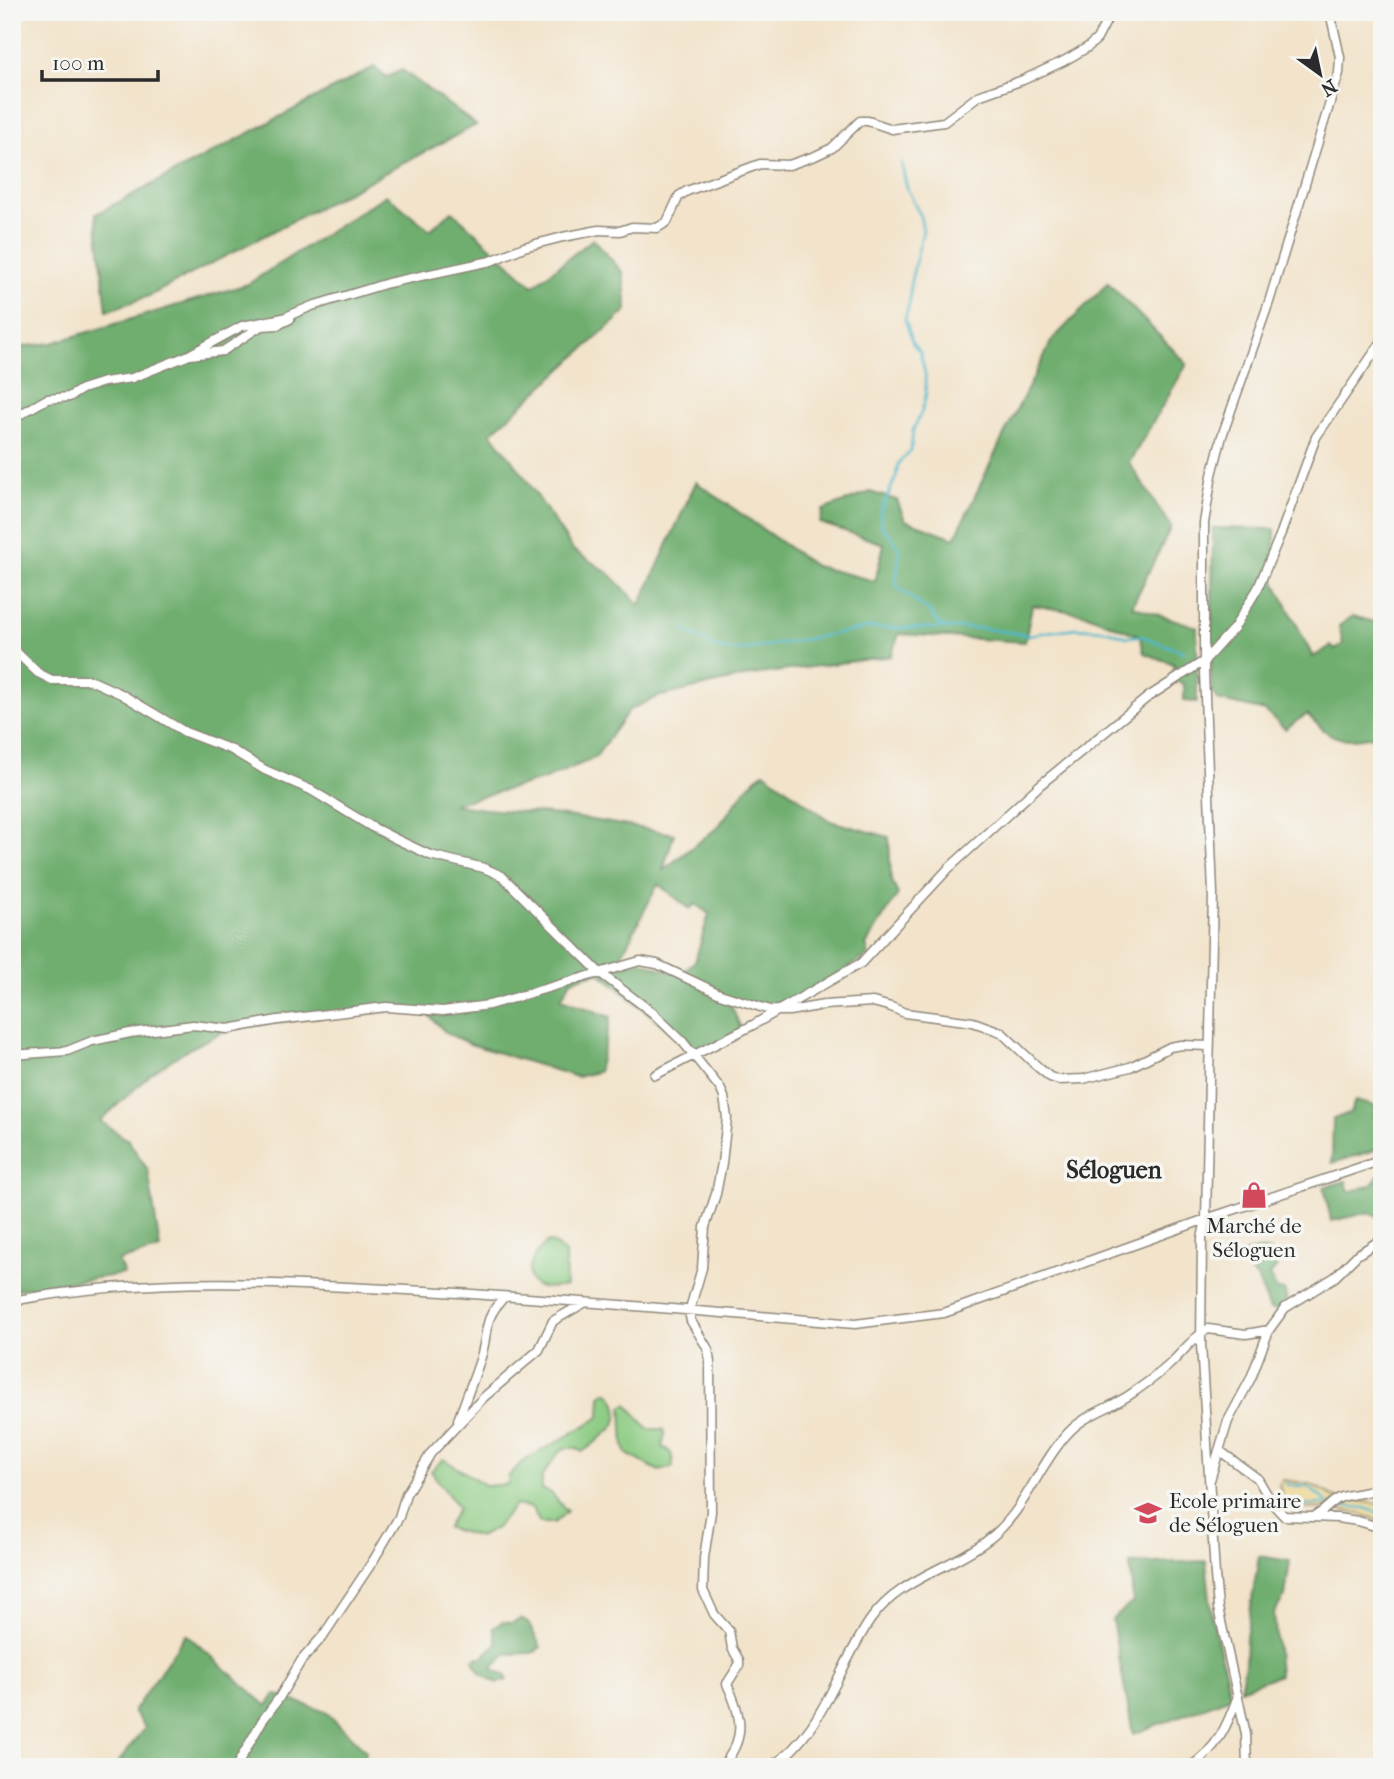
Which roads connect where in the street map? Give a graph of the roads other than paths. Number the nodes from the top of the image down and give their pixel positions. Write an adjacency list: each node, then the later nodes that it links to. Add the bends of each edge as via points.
1 (1111, 12): 3 (street, via 1088,47 1023,80 978,96 944,122 892,129 860,121 832,148 815,156 789,165 760,164 687,191 679,196 667,222 657,229 632,227 564,237 491,261 388,283)
2 (1330, 12): 8 (street, via 1339,73 1212,475 1204,523)
3 (300, 312): 5 (street, via 242,326); 5 (street, via 278,325 261,326 223,351)
4 (1382, 341): 8 (street, via 1316,438 1258,588 1234,628)
5 (187, 355): 6 (street, via 132,379 104,382 69,397 39,402)
6 (12, 419)
7 (12, 648): 9 (street, via 52,680 90,680 185,732 311,790 398,840 430,855 502,876)
8 (1204, 661): 10 (street, via 1148,697 1040,785 950,868 861,963); 11 (street, via 1213,893)
9 (599, 972): 10 (street, via 640,961 657,964 728,997); 12 (street, via 455,1010 386,1007 228,1029 193,1025 130,1033 67,1051); 13 (street, via 653,1013)
10 (778, 1010): 11 (street, via 873,1002 905,1013 973,1022 1001,1032 1059,1080 1083,1079 1130,1066 1170,1047); 13 (street)
11 (1208, 1046): 16 (street)
12 (12, 1055)
13 (694, 1056): 14 (street); 21 (street, via 720,1088 727,1118 716,1194 705,1227 702,1268)
14 (655, 1075)
15 (1382, 1160): 16 (street)
16 (1206, 1219): 21 (street, via 944,1313 855,1324); 23 (street)
17 (1382, 1239): 22 (street, via 1335,1277 1285,1308)
18 (504, 1297): 19 (street, via 230,1282 130,1286); 20 (street); 24 (street, via 490,1315)
19 (12, 1301)
20 (584, 1303): 21 (street); 24 (street, via 554,1321 539,1350)
21 (689, 1312): 32 (street, via 710,1362 711,1512 704,1590 714,1614 729,1631 740,1665 727,1684 736,1704 739,1739)
22 (1269, 1330): 23 (street, via 1246,1334 1215,1328); 25 (street, via 1228,1421)
23 (1201, 1332): 26 (street); 33 (street, via 1130,1395 1069,1431 1026,1496 991,1538 932,1571 883,1606 812,1724)
24 (456, 1426): 31 (street, via 431,1453 374,1558 301,1661)
25 (1220, 1451): 26 (street); 28 (street, via 1258,1479 1284,1516)
26 (1209, 1484): 30 (street, via 1218,1608)
27 (1382, 1485): 28 (street, via 1340,1497)
28 (1310, 1518): 29 (street, via 1358,1521)
29 (1382, 1528)
30 (1238, 1695): 34 (street, via 1219,1741); 35 (street)
31 (236, 1767)
32 (721, 1767)
33 (770, 1767)
34 (1190, 1767)
35 (1247, 1767)

